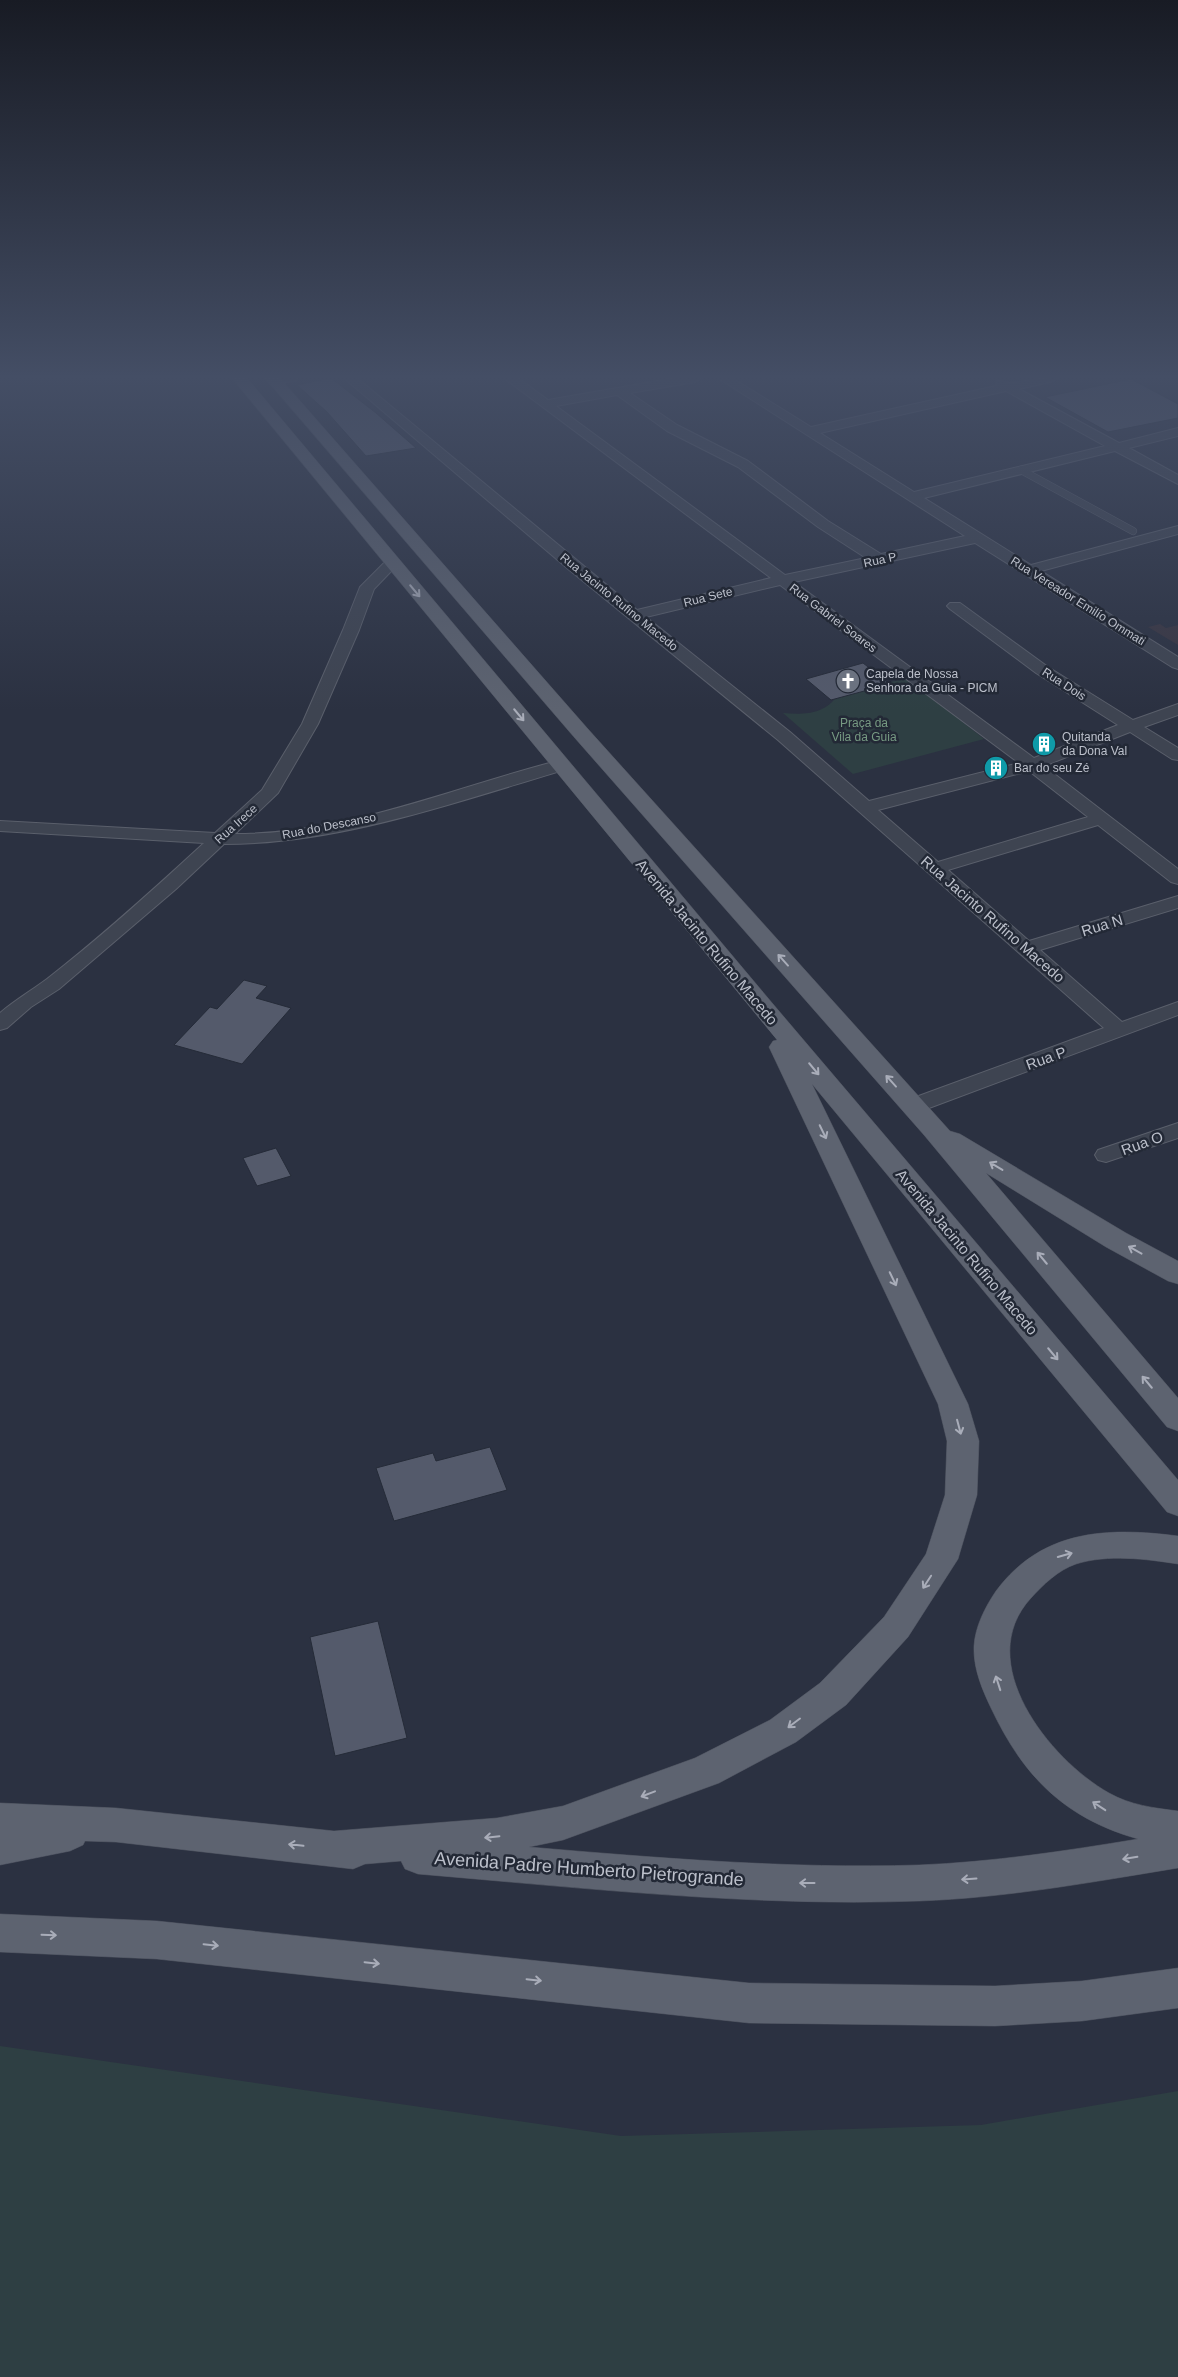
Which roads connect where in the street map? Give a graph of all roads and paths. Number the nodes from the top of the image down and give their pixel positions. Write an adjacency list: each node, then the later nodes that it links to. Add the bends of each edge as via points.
1 (331, 489): 14 (main road, Avenida Jacinto Rufino Macedo)
2 (373, 489): 23 (main road)
3 (483, 489): 18 (street, Rua Jacinto Rufino Macedo)
4 (660, 489): 16 (street, Rua Gabriel Soares)
5 (776, 489): 13 (street, via 823,524)
6 (899, 489): 9 (street, Rua Vereador Emilío Ommati)
7 (944, 489): 9 (street)
8 (1056, 489): 11 (lane)
9 (911, 497): 12 (street, Rua Vereador Emilío Ommati)
10 (1178, 530): 15 (street)
11 (1133, 531)
12 (977, 538): 13 (street, Rua P); 15 (street, Rua Vereador Emilío Ommati)
13 (880, 560): 16 (street, Rua P)
14 (392, 563): 20 (main road, Avenida Jacinto Rufino Macedo, one-way to 20); 31 (street, Rua Irece, via 367,587 310,724 280,776 258,805)
15 (1028, 570): 19 (street, Rua Vereador Emilío Ommati)
16 (782, 580): 18 (street, Rua Sete); 26 (street, Rua Gabriel Soares)
17 (955, 606): 22 (street, Rua Dois, via 1042,670)
18 (634, 615): 27 (street, Rua Jacinto Rufino Macedo, via 748,706)
19 (1178, 664)
20 (493, 684): 23 (main road, via 499,672 516,672); 25 (main road, Avenida Jacinto Rufino Macedo, one-way to 25)
21 (1178, 709): 22 (street)
22 (1133, 726): 24 (street, Rua Dois); 26 (street)
23 (581, 733): 34 (main road)
24 (1178, 755)
25 (561, 765): 28 (main road, Avenida Jacinto Rufino Macedo); 31 (street, Rua do Descanso, via 416,808 333,828 258,839)
26 (1032, 765): 27 (street); 29 (street, Rua Gabriel Soares)
27 (864, 808): 32 (street, Rua Jacinto Rufino Macedo)
28 (602, 815): 34 (main road, via 652,852 680,885); 38 (main road, Avenida Jacinto Rufino Macedo)
29 (1100, 819): 32 (street); 33 (street, Rua Gabriel Soares)
30 (0, 826): 31 (street, Rua do Descanso)
31 (219, 839): 39 (street, Rua Irece, via 107,939)
32 (936, 868): 36 (street, Rua Jacinto Rufino Macedo)
33 (1178, 878)
34 (695, 882): 41 (main road, one-way to 34)
35 (1178, 902): 36 (street, Rua N)
36 (1026, 948): 40 (street, Rua Jacinto Rufino Macedo)
37 (1178, 1008): 40 (street, Rua P)
38 (764, 1009): 47 (main road, Avenida Jacinto Rufino Macedo, one-way to 47); 53 (main road, one-way to 53, via 953,1404 963,1441 960,1496 941,1559 896,1628 833,1694 783,1731 706,1771 563,1823 497,1836)
39 (0, 1024)
40 (1120, 1031): 41 (street, Rua P)
41 (913, 1106): 42 (main road)
42 (933, 1129): 45 (main road, one-way to 42); 46 (main road, one-way to 42)
43 (1178, 1130): 44 (street, Rua O)
44 (1106, 1155)
45 (1178, 1274)
46 (1178, 1420)
47 (1178, 1504)
48 (1178, 1550): 51 (main road, one-way to 48, via 1133,1822 1108,1812 1064,1784 1038,1758 1014,1722 998,1684 991,1654 995,1624 1004,1604 1031,1575 1060,1556 1116,1545)
49 (0, 1820): 50 (main road, Avenida Padre Humberto Pietrogrande)
50 (116, 1825): 52 (main road); 53 (main road, Avenida Padre Humberto Pietrogrande, one-way to 50)
51 (1178, 1828)
52 (0, 1847)
53 (333, 1849): 54 (main road, Avenida Padre Humberto Pietrogrande, one-way to 53, via 1019,1875 920,1883 762,1883)
54 (1178, 1850)
55 (0, 1933): 56 (main road, one-way to 56, via 157,1940 749,2003 995,2006 1082,2000)
56 (1178, 1988)

